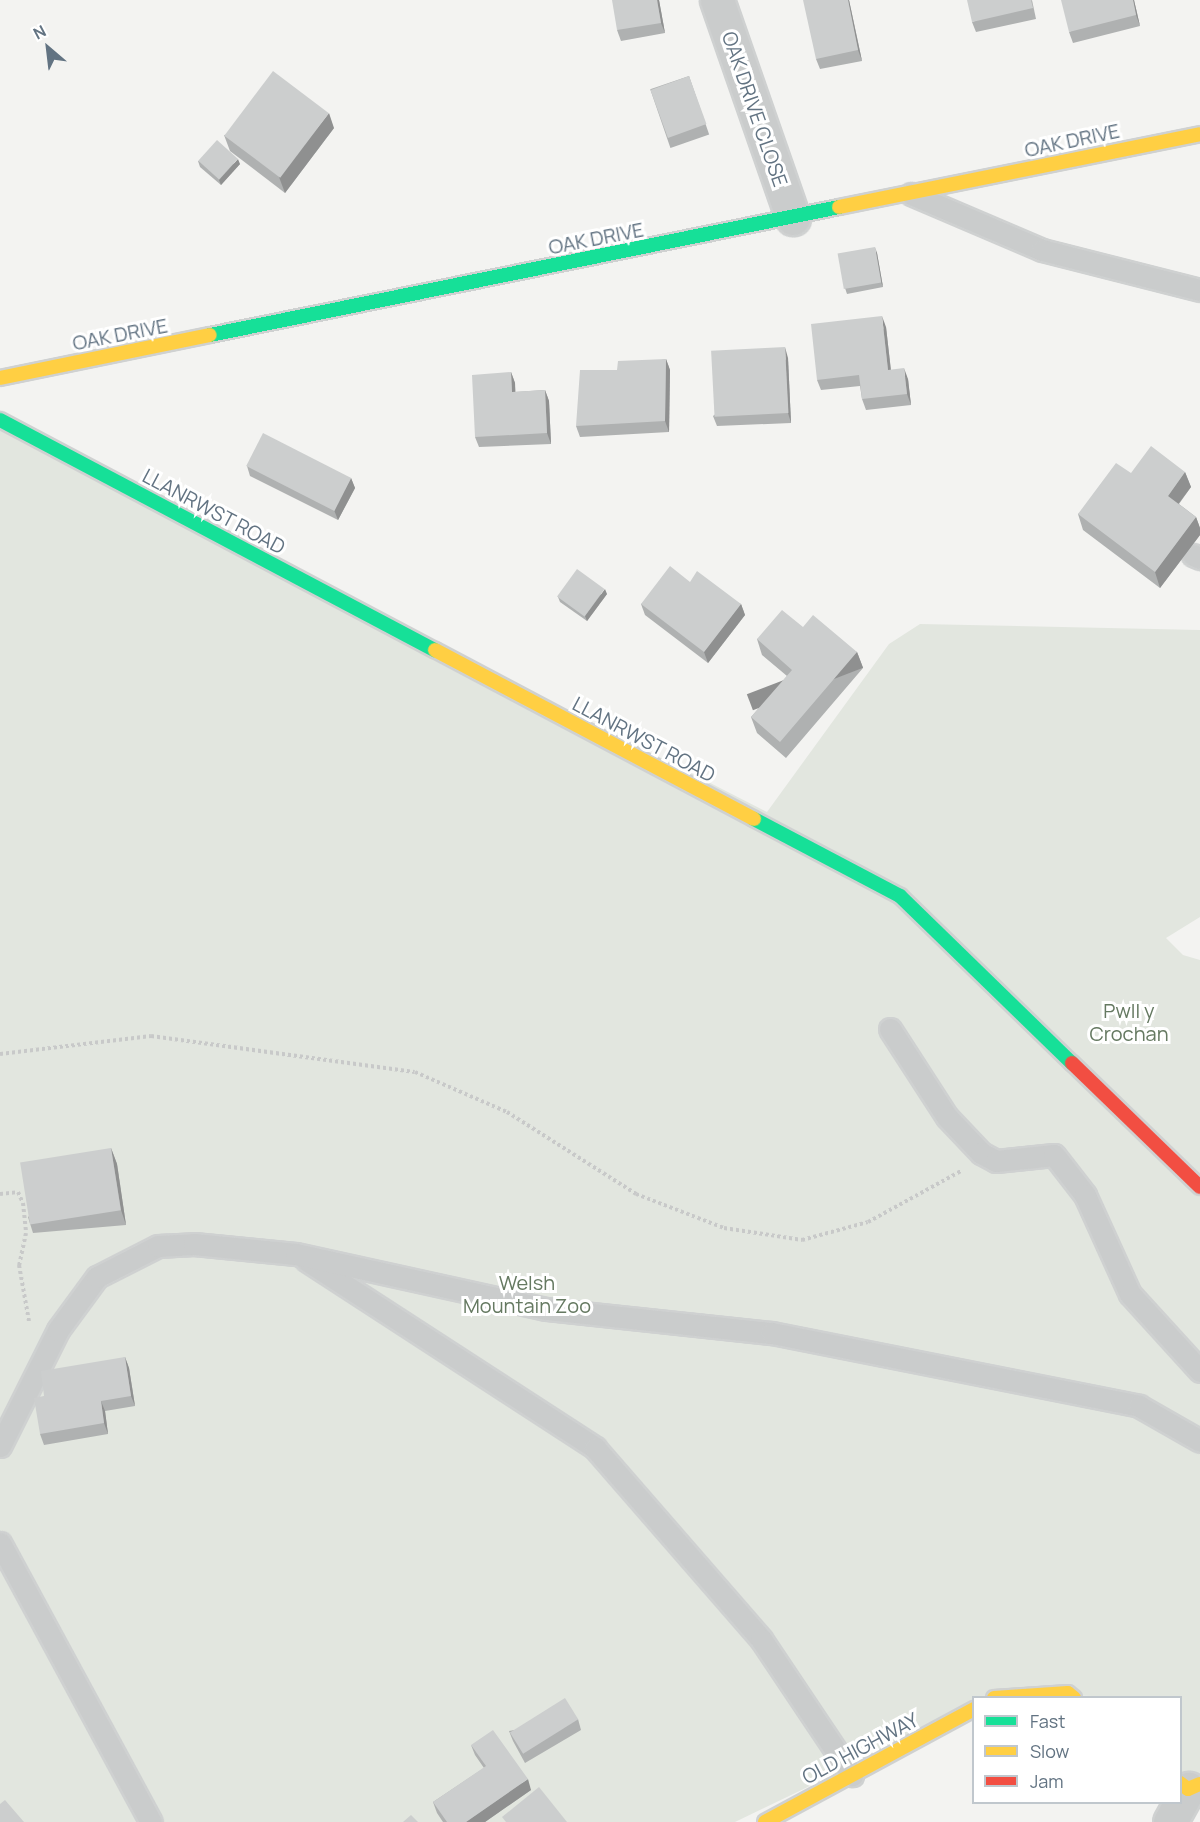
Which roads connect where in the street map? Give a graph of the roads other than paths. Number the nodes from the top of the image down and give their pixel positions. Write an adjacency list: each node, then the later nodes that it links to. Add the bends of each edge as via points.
1 (717, 0): 4 (street, OAK DRIVE CLOSE)
2 (1200, 134): 3 (street, OAK DRIVE)
3 (911, 194): 4 (street, OAK DRIVE); 5 (lane, via 1042,250)
4 (793, 218): 6 (street, OAK DRIVE)
5 (1200, 290)
6 (0, 378)
7 (0, 420): 9 (street, LLANRWST ROAD, via 900,896)
8 (890, 1029): 11 (lane, via 947,1117 981,1153 996,1161 1054,1155 1085,1195 1130,1294)
9 (1200, 1187)
10 (296, 1254): 12 (lane, via 546,1309 772,1333 1139,1406); 13 (lane, via 194,1244 158,1246 127,1258 97,1277 74,1303); 18 (lane, via 595,1448 760,1639)
11 (1200, 1371)
12 (1200, 1441)
13 (0, 1446)
14 (0, 1543): 22 (lane)
15 (1024, 1696): 16 (street)
16 (1072, 1696)
17 (972, 1710): 18 (street, OLD HIGHWAY)
18 (852, 1775): 23 (street, OLD HIGHWAY)
19 (1190, 1785): 20 (street)
20 (1182, 1800)
21 (1180, 1804): 24 (street)
22 (151, 1822)
23 (765, 1822)
24 (1170, 1822)

